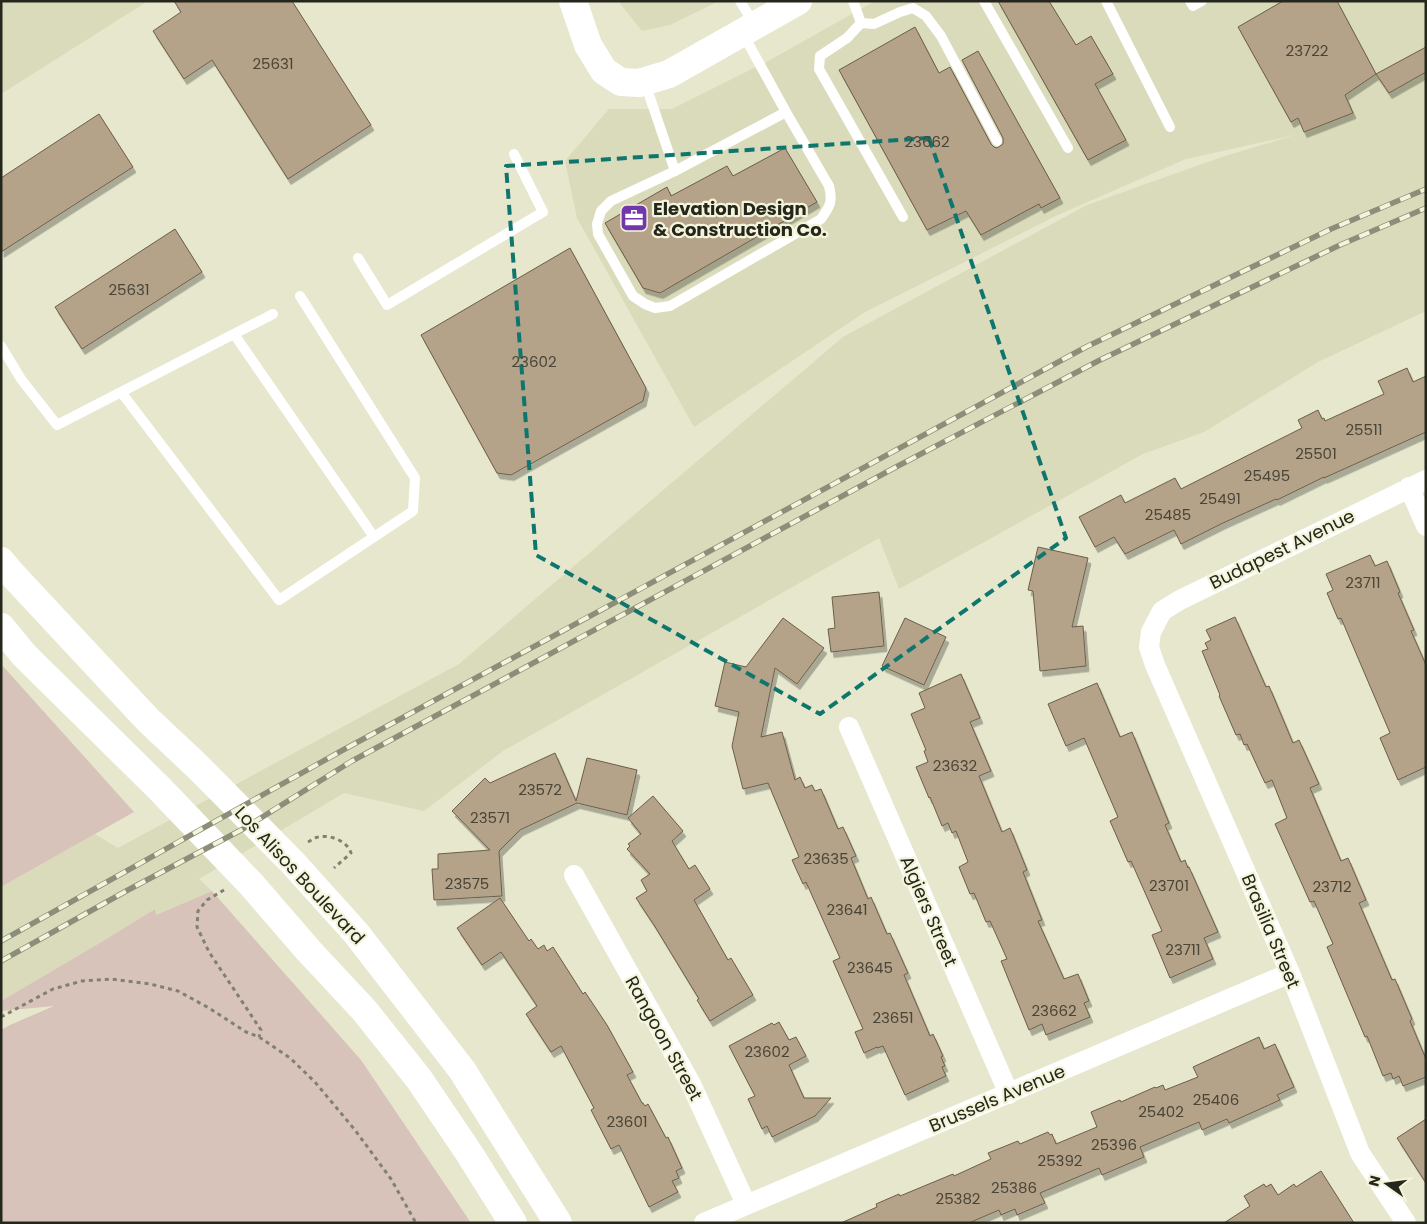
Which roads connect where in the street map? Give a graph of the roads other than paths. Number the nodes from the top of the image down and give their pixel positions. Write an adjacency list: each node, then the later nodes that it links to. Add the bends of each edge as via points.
1 (573, 1): 11 (main road, via 588,45 604,71)
2 (740, 1): 10 (lane)
3 (798, 1): 10 (main road)
4 (853, 1): 9 (lane)
5 (984, 1): 15 (lane)
6 (1106, 1): 13 (lane)
7 (1190, 1): 8 (lane, via 1193,6)
8 (1202, 1)
9 (861, 24): 14 (lane, via 874,24 913,8 926,16 941,36); 18 (lane, via 820,56 819,69)
10 (749, 29): 11 (main road, via 669,74); 12 (lane)
11 (632, 81): 17 (lane)
12 (786, 112): 17 (lane); 17 (lane, via 829,186 832,198 829,208 821,219 679,301 655,308 633,296 598,234 597,224 601,211 611,201)
13 (1170, 127)
14 (997, 141)
15 (1068, 148)
16 (514, 154): 19 (lane, via 543,212 387,304)
17 (675, 170)
18 (903, 217)
19 (358, 258)
20 (300, 296): 27 (lane, via 415,478 413,511)
21 (273, 314): 22 (lane)
22 (234, 334): 24 (lane); 27 (lane)
23 (1, 346): 24 (lane, via 21,379 57,424)
24 (122, 392): 27 (lane, via 279,600)
25 (1418, 483): 26 (street); 30 (street, Budapest Avenue, via 1180,600 1162,611)
26 (1426, 526)
27 (374, 537)
28 (1, 562): 37 (main road, Los Alisos Boulevard, via 148,720 292,862 356,933 462,1070)
29 (1, 627): 36 (main road, via 24,656 159,788 251,884 364,1010 420,1079)
30 (1151, 632): 33 (street, Brasilia Street, via 1149,647 1155,665)
31 (849, 727): 34 (street, Algiers Street)
32 (574, 875): 35 (street, Rangoon Street, via 691,1084)
33 (1290, 973): 34 (street, Brussels Avenue); 39 (street, Brasilia Street, via 1360,1153)
34 (1009, 1094): 35 (street, Brussels Avenue)
35 (746, 1204): 38 (street, Brussels Avenue)
36 (513, 1223)
37 (558, 1223)
38 (704, 1223)
39 (1406, 1223)

